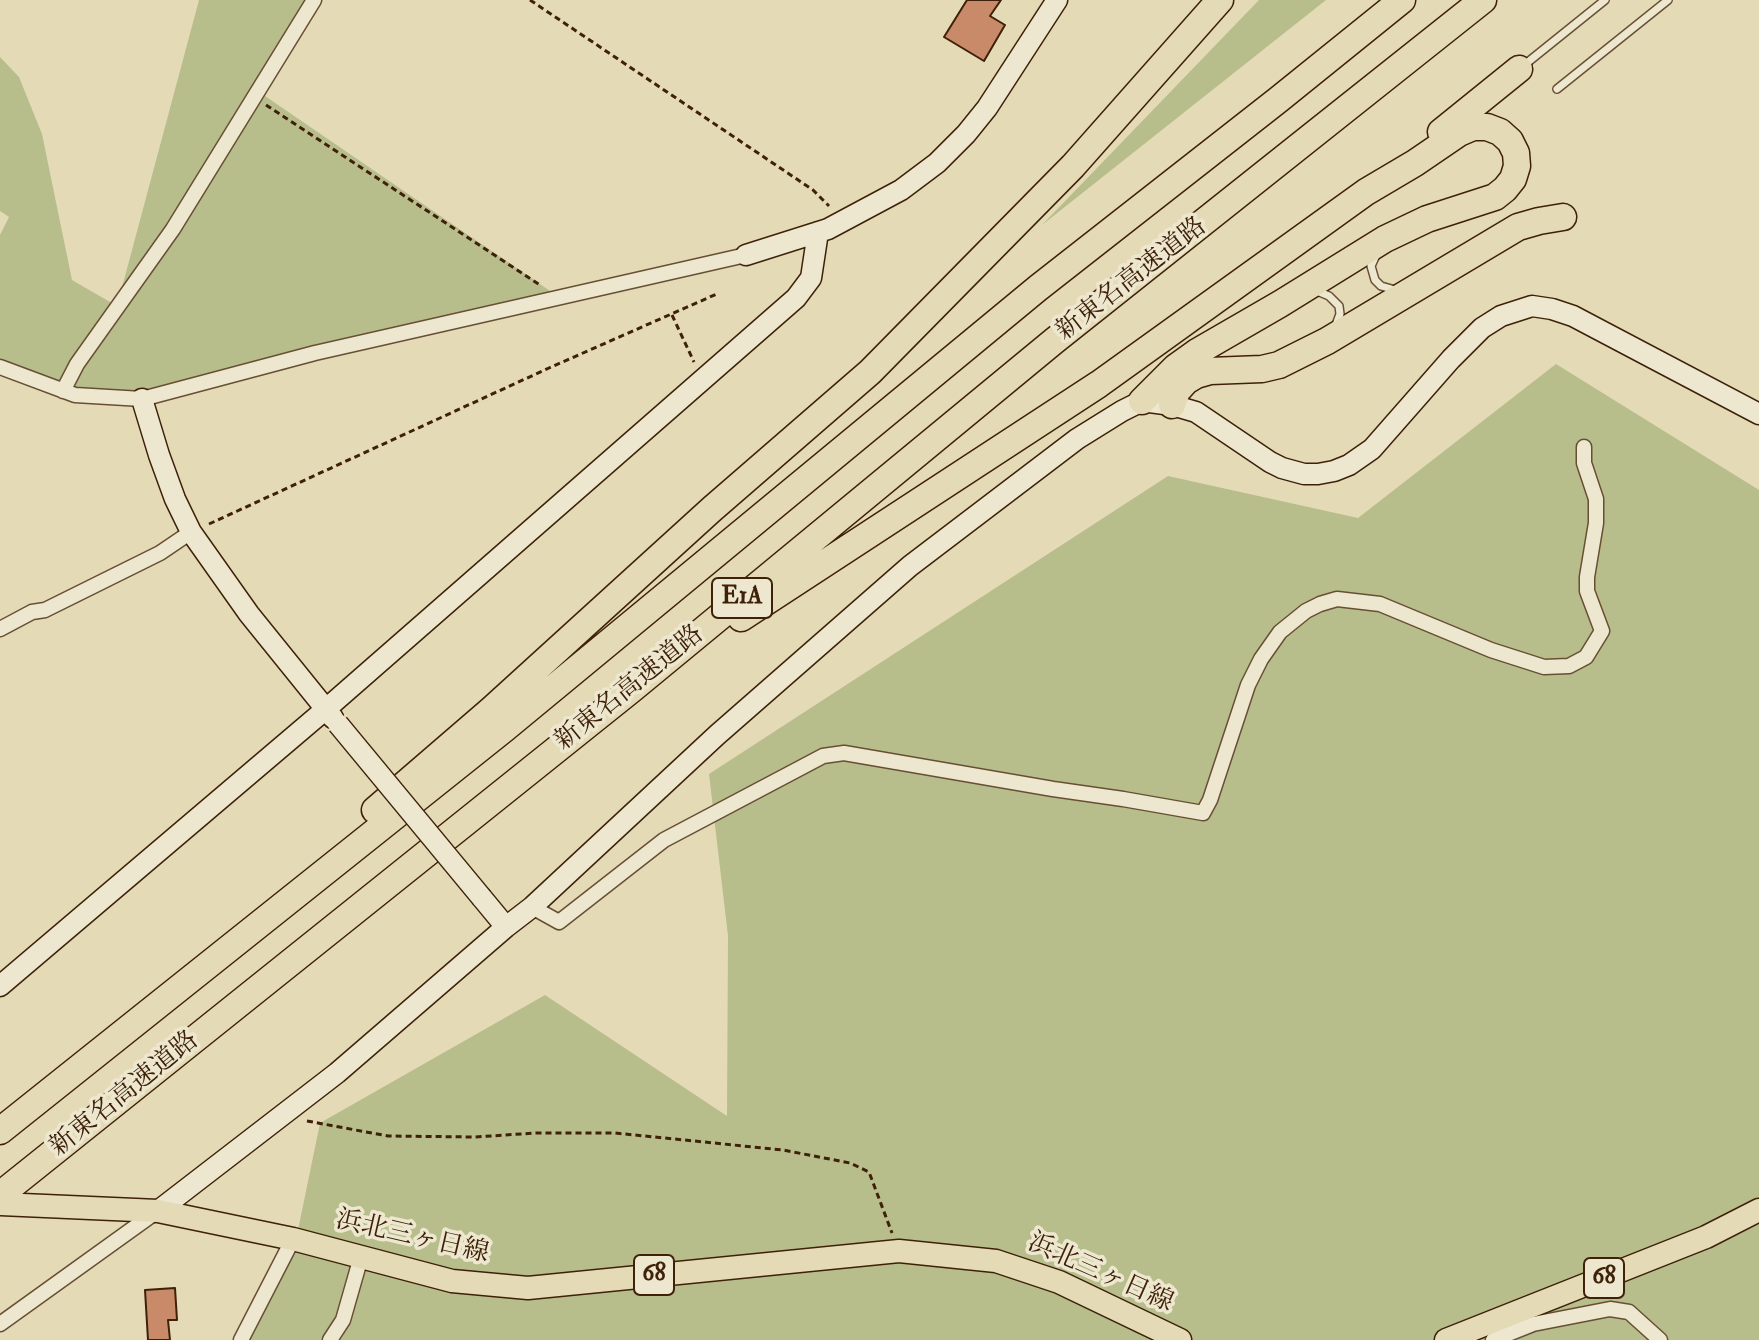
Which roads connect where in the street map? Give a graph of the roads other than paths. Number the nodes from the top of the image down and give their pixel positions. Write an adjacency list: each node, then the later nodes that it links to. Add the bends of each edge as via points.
1 (314, 0): 19 (street, via 173,229)
2 (1057, 0): 12 (street, via 987,108 937,163 901,190)
3 (1220, 0): 32 (highway, via 1073,166 870,372 491,710)
4 (1402, 0): 32 (highway, 新東名高速道路 / E1A, via 1038,288 504,729)
5 (1483, 0): 27 (highway, 新東名高速道路 / E1A, via 1054,341)
6 (1605, 0): 8 (lane)
7 (1668, 0): 9 (lane)
8 (1519, 69): 10 (highway)
9 (1557, 89)
10 (1366, 192): 13 (highway, via 1473,127 1500,132 1516,153 1513,179 1495,197); 27 (highway, via 1099,384)
11 (1563, 217): 16 (highway, via 1518,227)
12 (818, 232): 14 (street); 28 (street, via 811,278 796,298)
13 (1385, 239): 15 (highway); 16 (lane, via 1371,266 1375,280 1388,289)
14 (746, 255): 20 (street, via 315,353)
15 (1303, 290): 17 (lane, via 1323,293 1339,306); 21 (highway, via 1197,352)
16 (1409, 291): 17 (highway)
17 (1327, 341): 22 (highway, via 1279,365 1196,375 1177,391)
18 (0, 367): 19 (street)
19 (63, 391): 20 (street)
20 (142, 399): 25 (street)
21 (1142, 401): 22 (street); 29 (street, via 1077,439 910,566)
22 (1172, 405): 23 (street, via 1196,412 1282,468 1304,474 1334,471 1372,449 1482,328 1532,306 1573,316)
23 (1759, 414)
24 (1584, 447): 29 (street, via 1596,499 1587,591 1602,631 1586,657 1569,666 1544,667 1380,604 1337,599 1306,611 1280,632 1261,659 1203,813 844,753 823,756 664,840 559,922)
25 (191, 532): 26 (street, via 160,553); 28 (street)
26 (0, 629)
27 (632, 689): 33 (highway, 新東名高速道路 / E1A)
28 (332, 716): 30 (street, bridge); 31 (street)
29 (532, 907): 30 (street)
30 (506, 927): 36 (street, via 347,1064)
31 (0, 986)
32 (4, 1128)
33 (0, 1195)
34 (0, 1204): 36 (main road, 浜北三ヶ日線 / 68)
35 (1759, 1210): 43 (main road, 68, via 1706,1237)
36 (158, 1211): 37 (main road, 浜北三ヶ日線 / 68); 39 (street)
37 (293, 1239): 38 (main road, 浜北三ヶ日線 / 68); 40 (street)
38 (361, 1257): 41 (street, via 343,1320); 42 (main road, 浜北三ヶ日線 / 68, via 452,1281 528,1288 899,1251 996,1261 1059,1282)
39 (0, 1324)
40 (241, 1340)
41 (330, 1340)
42 (1180, 1340)
43 (1446, 1340)
44 (1493, 1340): 45 (street, via 1533,1324 1610,1309 1629,1312)
45 (1660, 1340)

